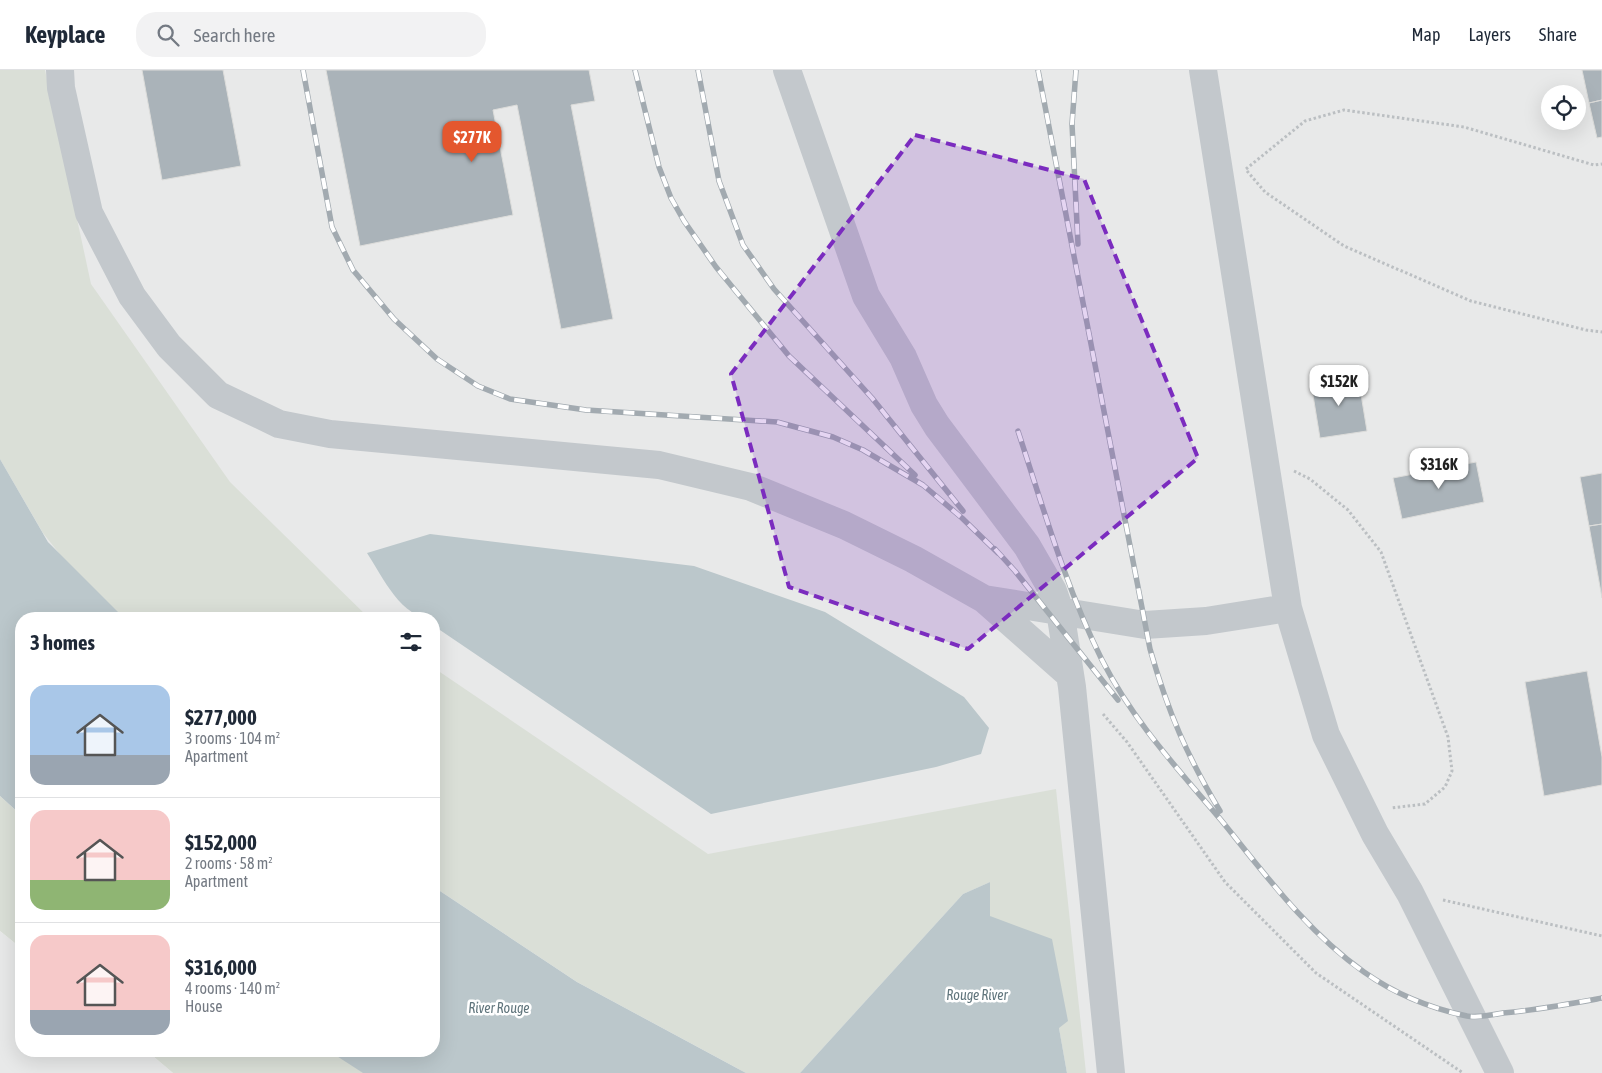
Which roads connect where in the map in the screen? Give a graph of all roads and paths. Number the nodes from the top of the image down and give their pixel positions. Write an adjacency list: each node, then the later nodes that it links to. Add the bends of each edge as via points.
1 (60, 70): 9 (lane, via 61,88 89,213 132,296 170,346 218,395 279,424 330,434 659,465 751,487 844,525)
2 (787, 70): 11 (lane, via 866,296 903,357 924,405 1027,546 1053,591)
3 (1203, 70): 8 (lane)
4 (1240, 162): 6 (path)
5 (1602, 164): 6 (path, via 1594,165 1464,128 1344,110 1304,121)
6 (1246, 170): 7 (path, via 1265,192 1344,246 1471,301)
7 (1602, 332)
8 (1265, 454): 10 (lane); 14 (path, via 1310,479 1348,510 1381,552 1448,737 1452,771 1445,787 1425,804)
9 (984, 599): 11 (lane); 12 (lane)
10 (1288, 608): 11 (lane, via 1206,621 1145,625); 14 (lane, via 1326,735)
11 (1060, 611): 12 (lane)
12 (1070, 675): 17 (lane)
13 (1102, 712): 18 (path, via 1127,742 1225,882 1316,973)
14 (1363, 812): 15 (lane)
15 (1410, 893): 16 (path); 19 (lane)
16 (1602, 936)
17 (1111, 1073)
18 (1463, 1073)
19 (1500, 1073)

